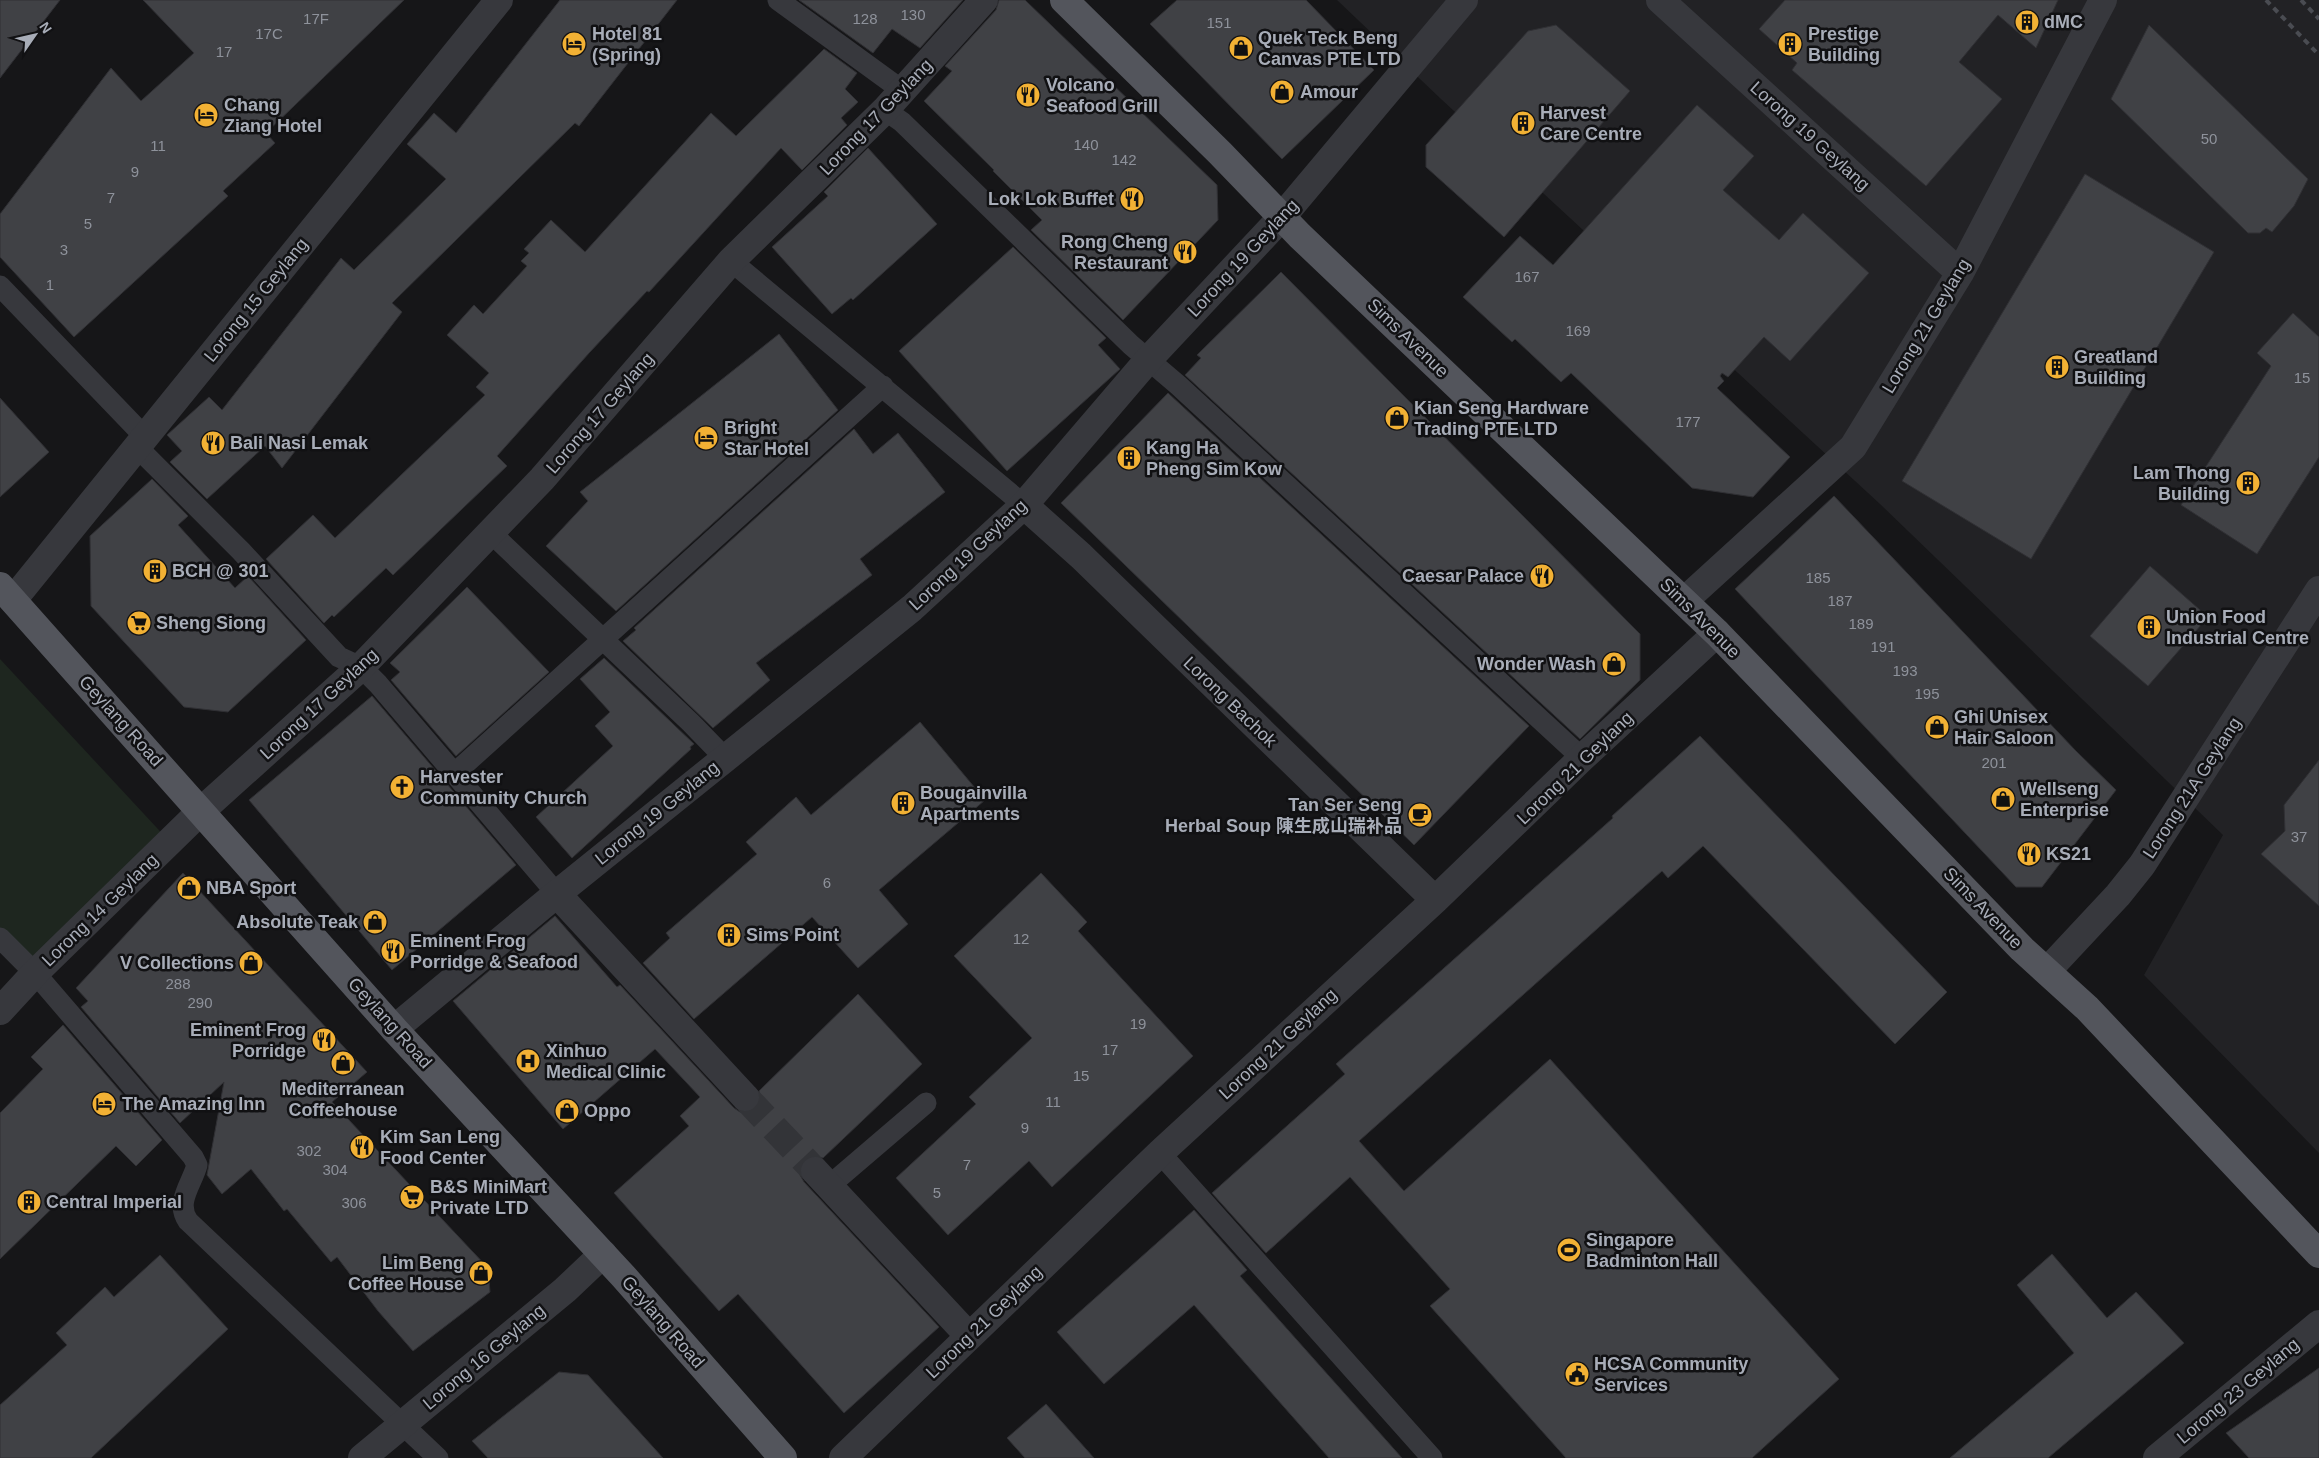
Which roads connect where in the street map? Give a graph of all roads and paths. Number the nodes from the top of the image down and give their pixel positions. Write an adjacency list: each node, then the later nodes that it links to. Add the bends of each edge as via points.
1 (499, 0): 15 (street, Lorong 15 Geylang)
2 (778, 0): 8 (lane)
3 (984, 0): 8 (street, Lorong 17 Geylang)
4 (1064, 0): 9 (main road, Sims Avenue, via 1220,153)
5 (1464, 0): 9 (street, Lorong 19 Geylang)
6 (1660, 0): 11 (street, Lorong 19 Geylang)
7 (2103, 0): 11 (street, Lorong 21 Geylang)
8 (894, 100): 10 (street, Lorong 17 Geylang); 13 (lane, via 902,122)
9 (1281, 218): 13 (street, Lorong 19 Geylang); 20 (main road, Sims Avenue)
10 (731, 260): 14 (lane); 17 (street, Lorong 17 Geylang, via 542,479)
11 (1960, 273): 20 (street, Lorong 21 Geylang, via 1853,447)
12 (0, 286): 15 (lane)
13 (1148, 360): 16 (street, Lorong 19 Geylang); 25 (lane)
14 (884, 386): 16 (lane); 22 (lane)
15 (141, 442): 19 (street, Lorong 15 Geylang); 23 (lane, via 339,657)
16 (1024, 505): 24 (street, Lorong 19 Geylang, via 912,608); 29 (street, Lorong Bachok)
17 (491, 532): 22 (lane); 23 (street, Lorong 17 Geylang)
18 (2319, 590): 31 (street, Lorong 21A Geylang, via 2142,865)
19 (7, 593): 27 (main road, Geylang Road)
20 (1684, 601): 21 (main road, Sims Avenue)
21 (1717, 633): 25 (street, Lorong 21 Geylang); 31 (main road, Sims Avenue)
22 (603, 639): 24 (lane); 26 (lane)
23 (361, 667): 26 (lane); 27 (street, Lorong 17 Geylang)
24 (725, 758): 28 (street, Lorong 19 Geylang)
25 (1582, 758): 29 (street, Lorong 21 Geylang)
26 (455, 773): 28 (lane)
27 (201, 810): 32 (street, Lorong 14 Geylang); 34 (main road, Geylang Road)
28 (557, 894): 34 (street, Lorong 19 Geylang); 35 (street)
29 (1435, 900): 37 (street, Lorong 21 Geylang)
30 (0, 938): 32 (lane)
31 (2046, 971): 40 (main road, Sims Avenue, via 2094,1015)
32 (35, 973): 33 (street, Lorong 14 Geylang); 43 (lane, via 194,1157 197,1164 182,1204 188,1221)
33 (0, 1011)
34 (394, 1029): 39 (main road, Geylang Road)
35 (745, 1097)
36 (926, 1103): 38 (lane)
37 (1160, 1153): 42 (street, Lorong 21 Geylang); 48 (lane)
38 (822, 1178): 42 (street)
39 (603, 1254): 43 (street, Lorong 16 Geylang, via 565,1290); 46 (main road, Geylang Road)
40 (2319, 1254)
41 (2319, 1324): 49 (street, Lorong 23 Geylang)
42 (969, 1336): 47 (street, Lorong 21 Geylang)
43 (404, 1424): 44 (street, Lorong 16 Geylang); 45 (lane)
44 (362, 1458)
45 (438, 1458)
46 (783, 1458)
47 (843, 1458)
48 (1432, 1458)
49 (2157, 1458)

